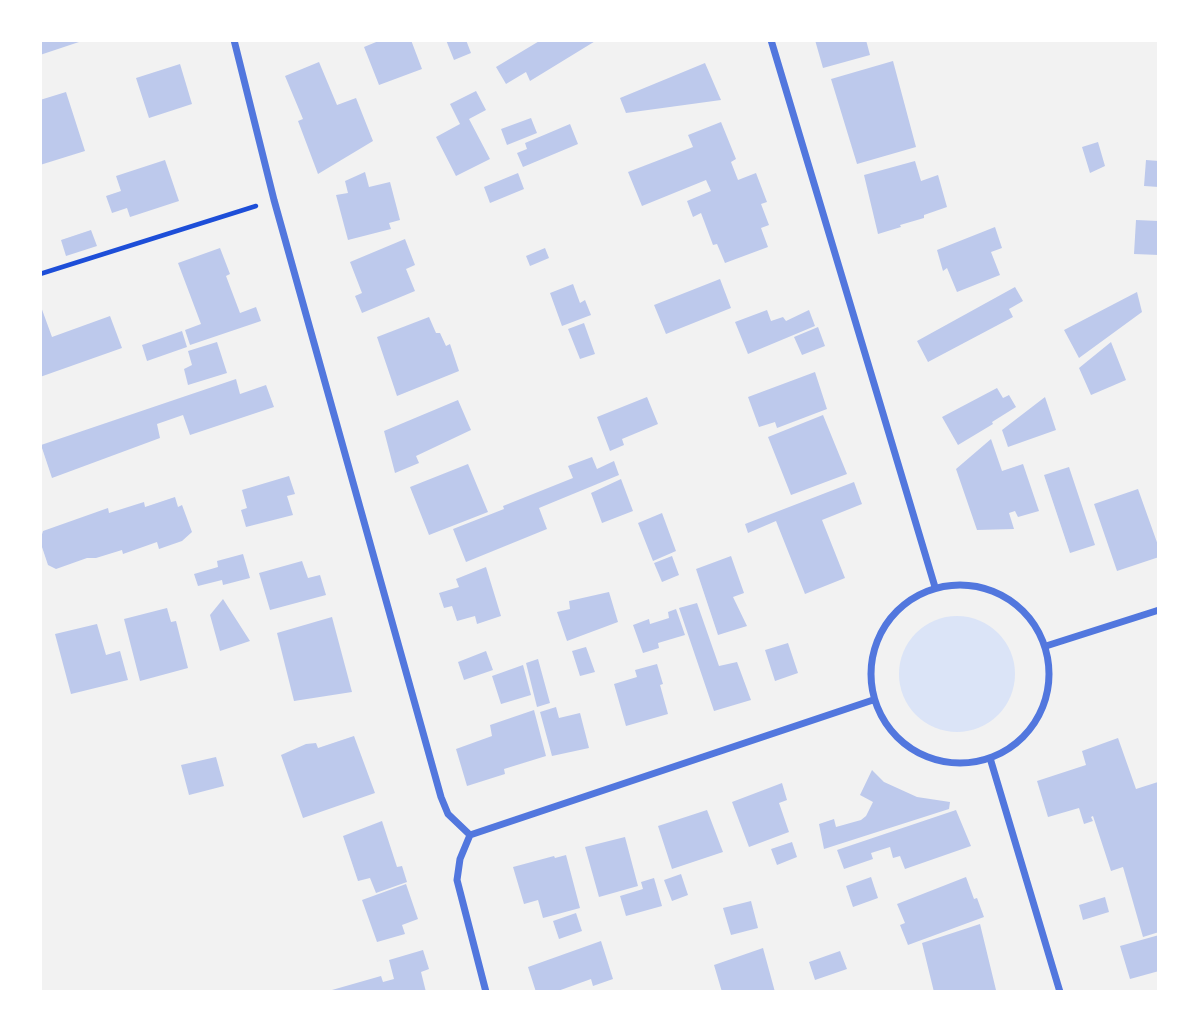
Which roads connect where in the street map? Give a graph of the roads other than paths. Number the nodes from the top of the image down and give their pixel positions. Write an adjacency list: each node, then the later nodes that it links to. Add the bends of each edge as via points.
1 (234, 40): 8 (street, via 274,200 441,797 448,814)
2 (771, 40): 3 (street)
3 (934, 587): 5 (street, via 962,584 989,589 1014,602 1033,622); 6 (street, via 909,600 888,619 875,644 870,672)
4 (1159, 610): 5 (street)
5 (1046, 646): 7 (street, via 1050,673 1046,701 1033,726 1014,746)
6 (873, 700): 7 (street, via 886,726 907,747 933,760 961,764); 8 (street)
7 (990, 758): 10 (street)
8 (470, 835): 9 (street, via 457,880)
9 (486, 992)
10 (1060, 992)

